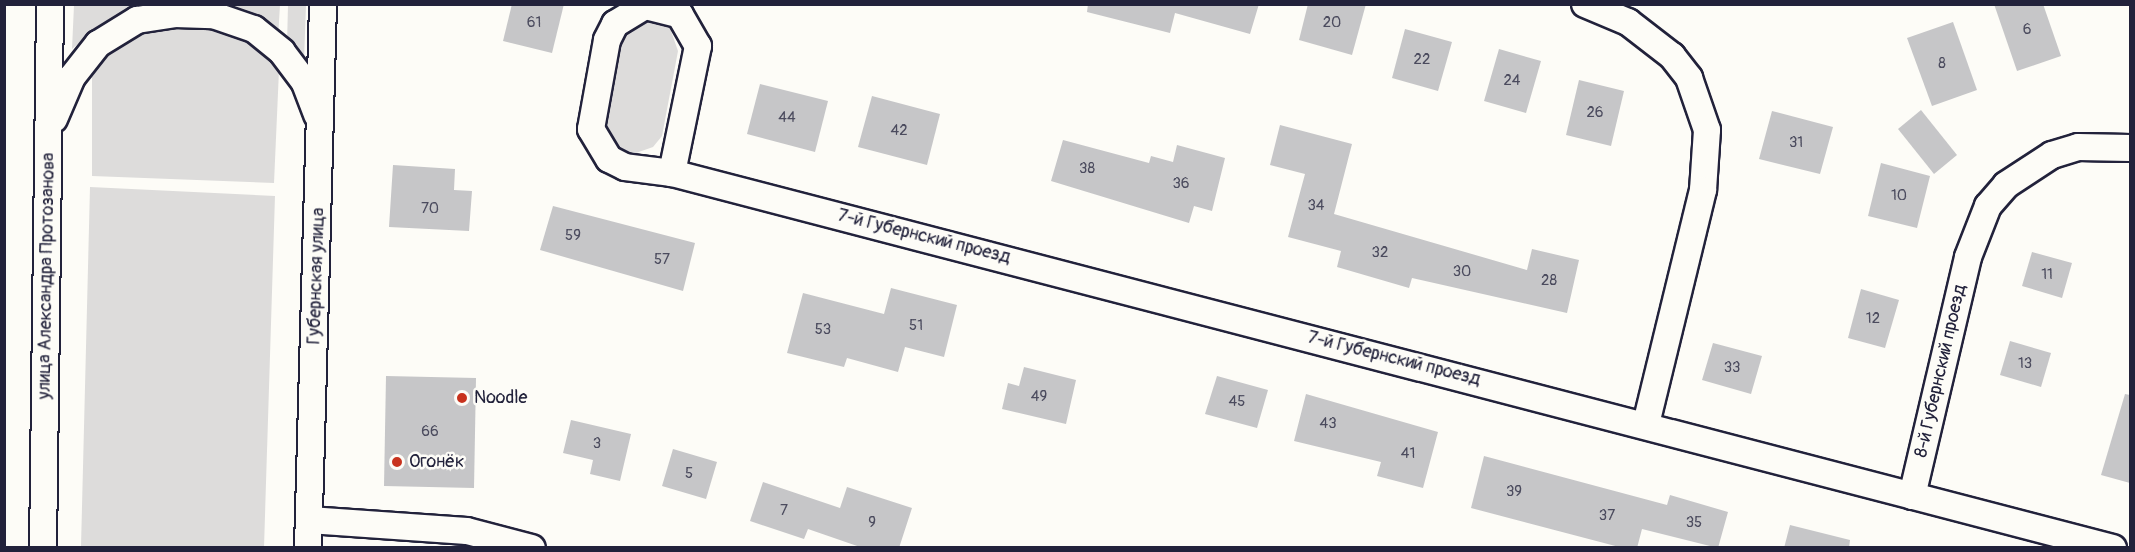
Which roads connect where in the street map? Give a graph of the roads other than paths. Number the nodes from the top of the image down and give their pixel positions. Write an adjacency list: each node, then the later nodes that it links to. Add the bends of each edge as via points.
1 (50, 4): 5 (street, улица Александра Протозанова)
2 (323, 4): 4 (street, Губернская улица)
3 (1585, 4): 8 (street, via 1628,22 1672,56 1689,78 1707,130 1703,190)
4 (322, 127): 5 (street, via 305,83 282,52 254,29 213,15 176,14 137,20 98,44 72,77); 10 (street, Губернская улица)
5 (49, 129): 11 (street, улица Александра Протозанова)
6 (2130, 148): 9 (street, 8-й Губернский проезд, via 2078,147 2052,155 2013,179 1988,206 1968,257)
7 (672, 172): 7 (street, 7-й Губернский проезд, via 698,46 680,15 645,6 615,24 607,40 591,129 609,159 625,167); 8 (street, 7-й Губернский проезд)
8 (1646, 423): 9 (street, 7-й Губернский проезд)
9 (1912, 496): 14 (street)
10 (309, 520): 12 (street, Губернская улица); 13 (street, via 467,531)
11 (43, 548)
12 (308, 548)
13 (532, 548)
14 (2113, 548)

